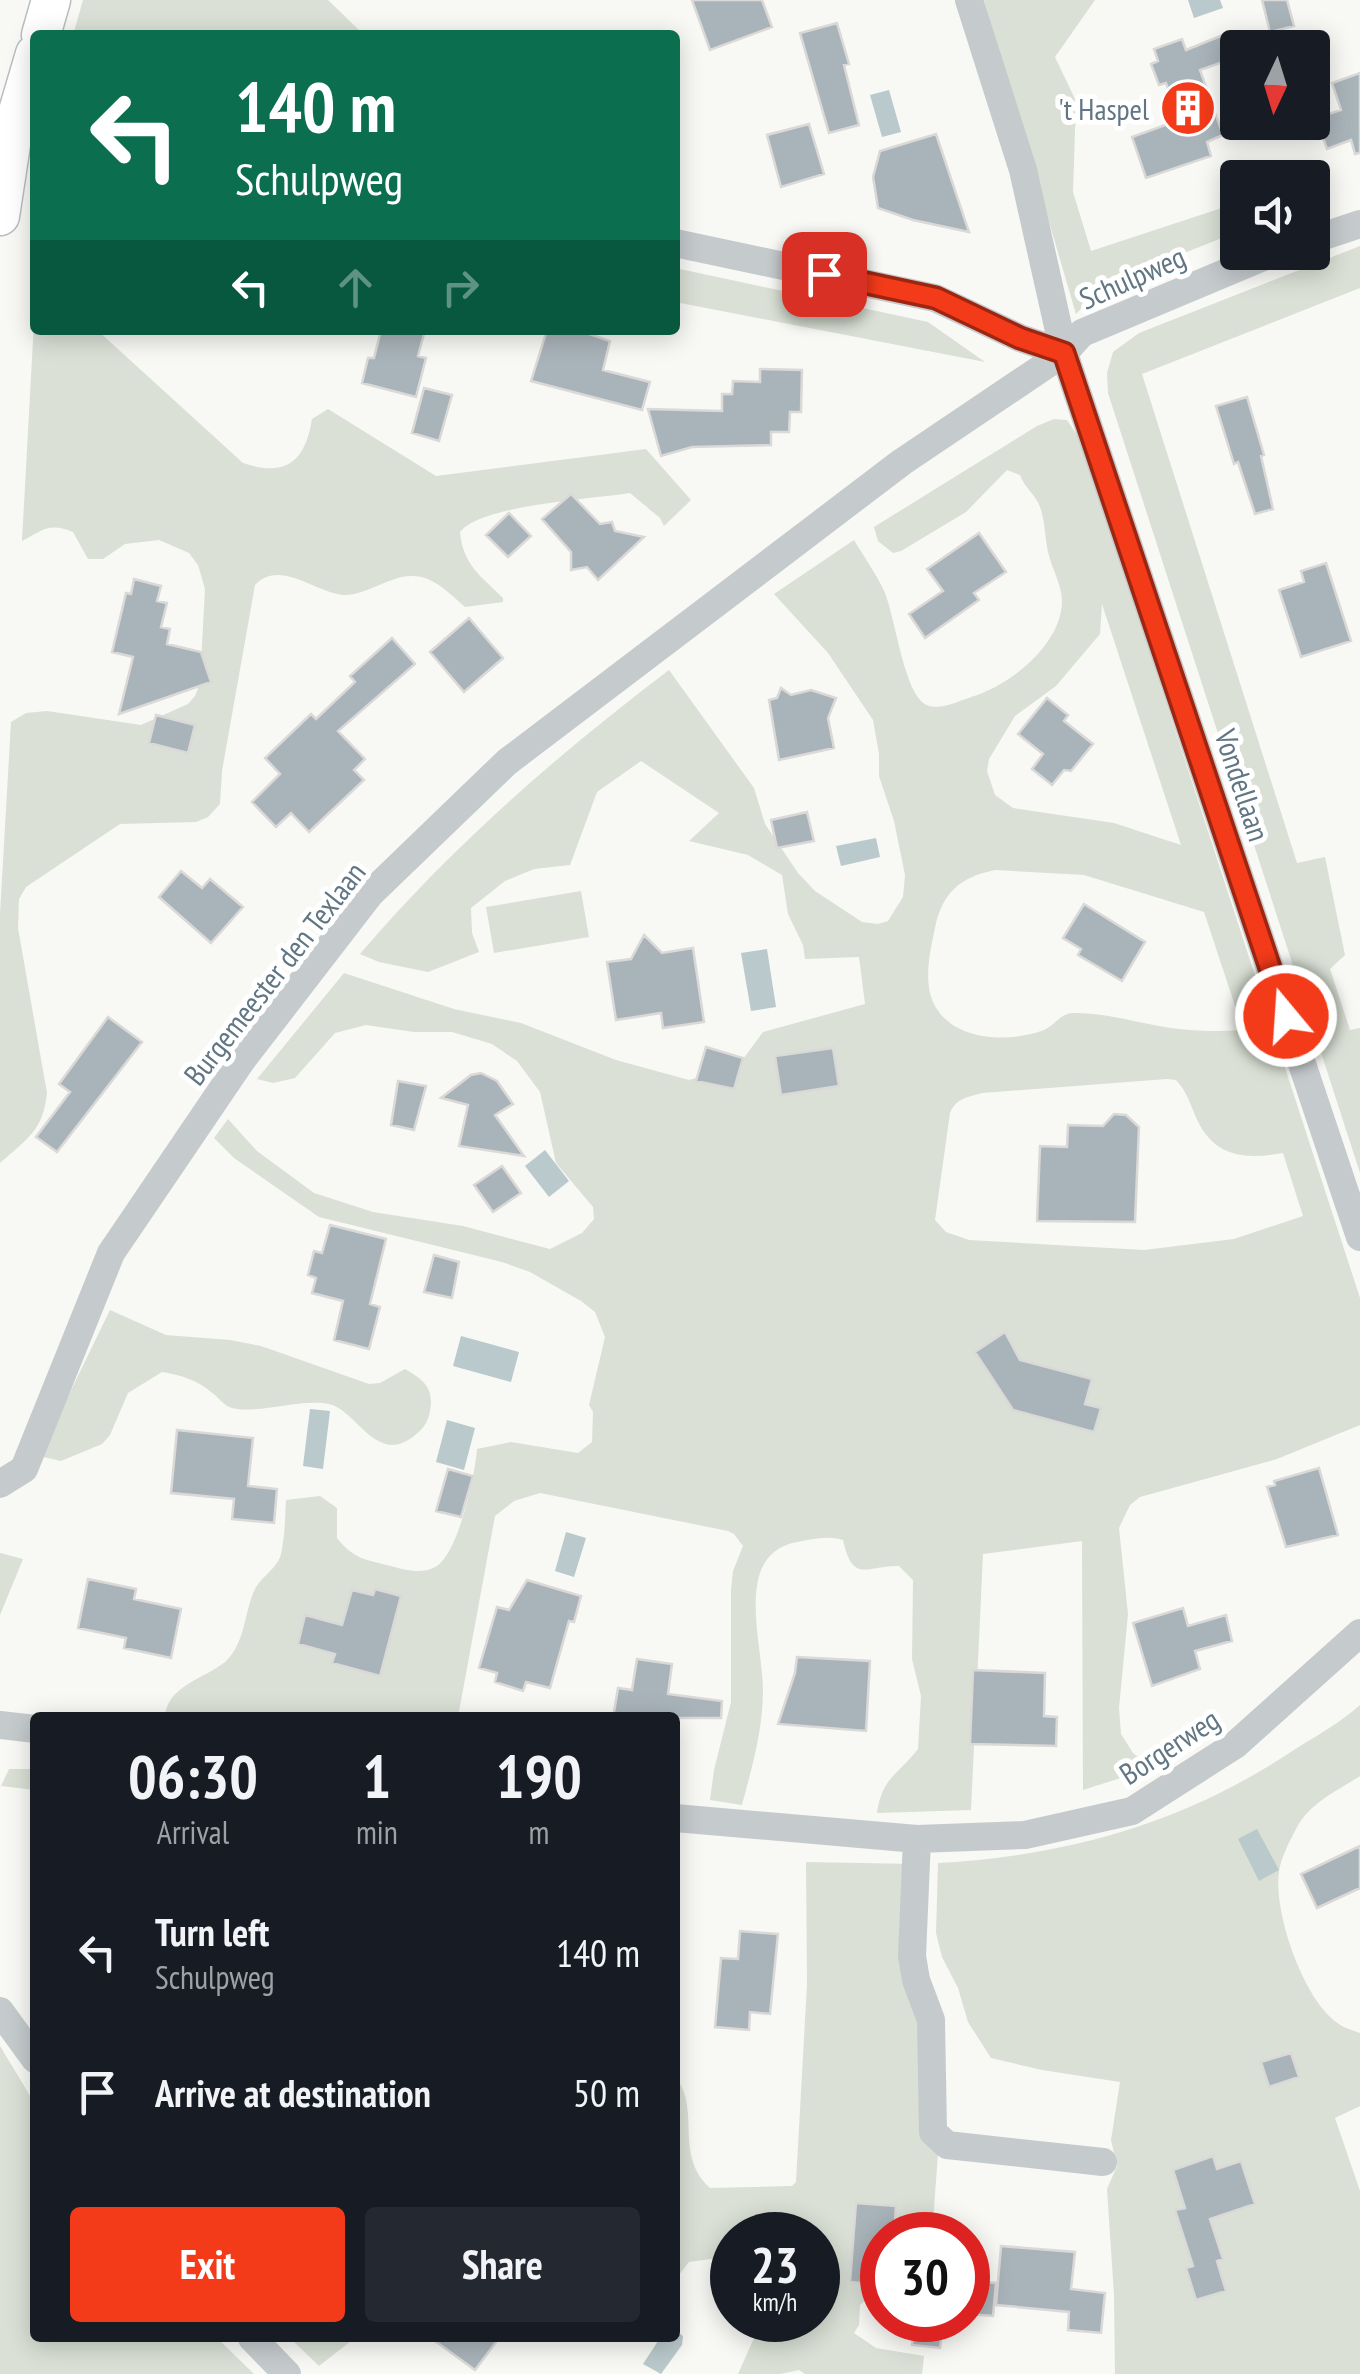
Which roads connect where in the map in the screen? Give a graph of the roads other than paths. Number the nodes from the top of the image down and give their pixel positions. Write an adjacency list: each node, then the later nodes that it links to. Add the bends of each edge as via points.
1 (51, 0): 3 (street)
2 (969, 0): 11 (street, Vondellaan, via 1023,170)
3 (42, 30)
4 (30, 73): 5 (street)
5 (16, 126): 6 (street)
6 (0, 216)
7 (1360, 224): 8 (street)
8 (1330, 234)
9 (680, 245): 11 (street, Schulpweg, via 936,298)
10 (1232, 270): 11 (street, Schulpweg, via 1082,333)
11 (1064, 353): 12 (street, Vondellaan); 13 (street, Burgemeester den Texlaan, via 902,462 507,762 370,894 242,1060 111,1253 24,1469)
12 (1360, 1238)
13 (0, 1484)
14 (1360, 1633): 18 (street, Borgerweg, via 1235,1744 1132,1810 1025,1835)
15 (0, 1725): 16 (street)
16 (30, 1729)
17 (680, 1819): 18 (street, Borgerweg)
18 (917, 1839): 21 (street, via 912,1956 931,2020 932,2132 947,2145)
19 (0, 2011): 20 (street)
20 (30, 2052)
21 (1103, 2162)
22 (256, 2342): 23 (street)
23 (287, 2374)

